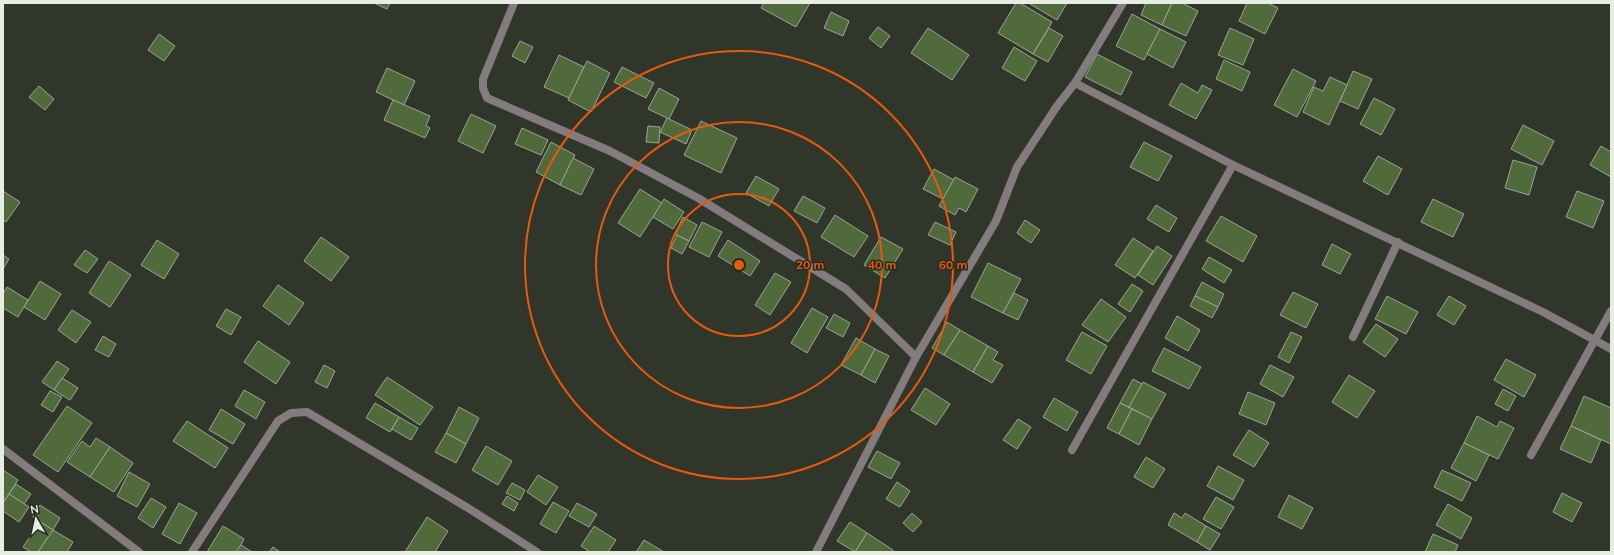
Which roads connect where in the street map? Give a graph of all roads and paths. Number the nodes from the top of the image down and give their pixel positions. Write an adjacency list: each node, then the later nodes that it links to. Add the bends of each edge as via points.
1 (514, 3): 10 (street, via 483,79 487,98 610,151 698,198 846,289)
2 (1123, 3): 3 (street)
3 (1075, 83): 4 (street); 10 (street, via 1017,167 996,221)
4 (1233, 165): 5 (street); 12 (street)
5 (1398, 242): 7 (street); 8 (street, via 1543,312)
6 (1611, 311): 8 (street)
7 (1353, 337)
8 (1595, 341): 9 (street); 13 (street)
9 (1611, 349)
10 (916, 357): 17 (street)
11 (3, 449): 14 (street)
12 (1072, 450)
13 (1531, 455)
14 (139, 552)
15 (192, 552): 16 (street, via 278,421 291,413 307,412)
16 (537, 552)
17 (816, 552)

